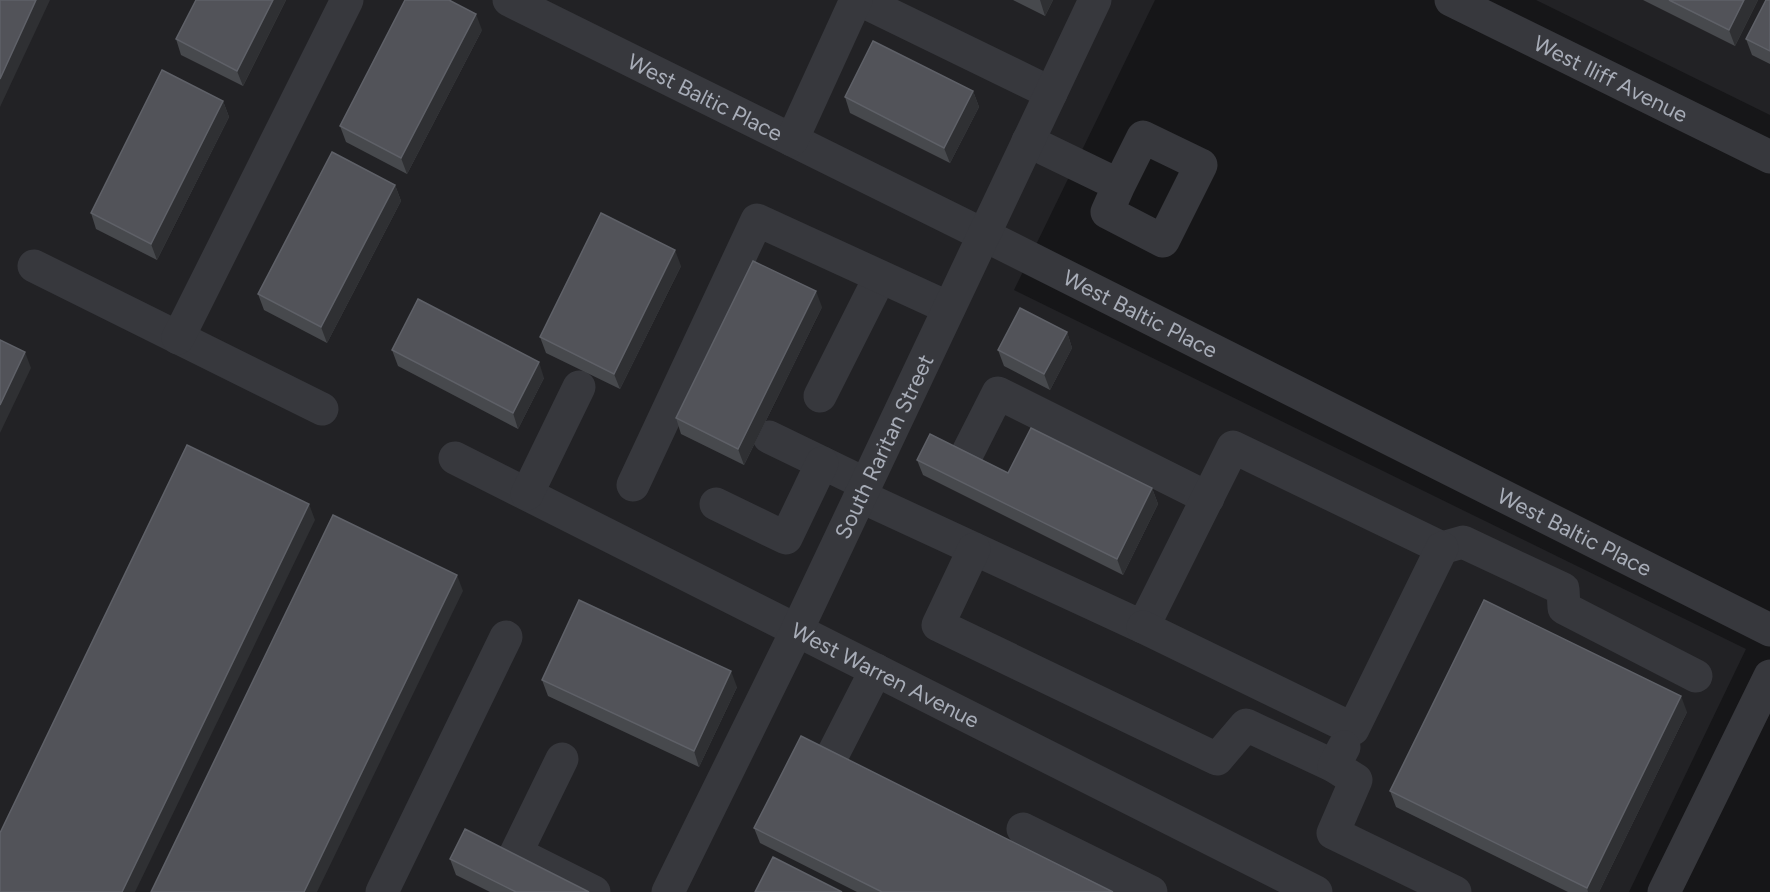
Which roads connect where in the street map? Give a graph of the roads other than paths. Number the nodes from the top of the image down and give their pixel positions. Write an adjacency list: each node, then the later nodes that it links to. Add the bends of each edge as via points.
1 (346, 0): 15 (street)
2 (509, 0): 7 (street, West Baltic Place)
3 (858, 0): 6 (street); 7 (street)
4 (1095, 0): 6 (street, South Raritan Street)
5 (1451, 0): 9 (street, West Iliff Avenue)
6 (1051, 93): 8 (street, South Raritan Street)
7 (792, 140): 11 (street, West Baltic Place)
8 (1028, 141): 10 (street); 11 (street, South Raritan Street)
9 (1770, 157)
10 (1119, 185)
11 (984, 235): 14 (street, South Raritan Street); 32 (street, West Baltic Place)
12 (34, 266): 15 (street)
13 (880, 277): 14 (street); 17 (street); 23 (street, via 757,220)
14 (949, 308): 24 (street, South Raritan Street)
15 (178, 338): 18 (street)
16 (579, 387): 25 (street)
17 (820, 396)
18 (322, 409)
19 (769, 437): 22 (street)
20 (455, 458): 25 (street, West Warren Avenue)
21 (965, 459): 26 (street, via 998,393)
22 (822, 462): 24 (street); 27 (street, via 786,538)
23 (633, 485)
24 (863, 490): 29 (street); 31 (street, South Raritan Street)
25 (527, 494): 31 (street, West Warren Avenue)
26 (1208, 498): 28 (street, via 1233,447); 30 (street)
27 (716, 504)
28 (1442, 548): 35 (street, via 1463,542 1563,590 1564,609); 37 (street)
29 (974, 549): 30 (street); 40 (street, via 938,625 1217,759 1246,725)
30 (1143, 627): 37 (street)
31 (797, 630): 34 (street, West Warren Avenue); 44 (street, South Raritan Street)
32 (1770, 630)
33 (506, 637): 42 (street)
34 (876, 670): 38 (street); 46 (street, West Warren Avenue)
35 (1696, 676)
36 (1770, 676): 48 (street)
37 (1353, 729): 40 (street)
38 (833, 754)
39 (562, 759): 43 (street, via 516,853)
40 (1334, 766): 47 (street, via 1356,780 1333,833)
41 (1023, 829): 45 (street)
42 (382, 892)
43 (594, 892)
44 (668, 892)
45 (1151, 892)
46 (1316, 892)
47 (1455, 892)
48 (1664, 892)

